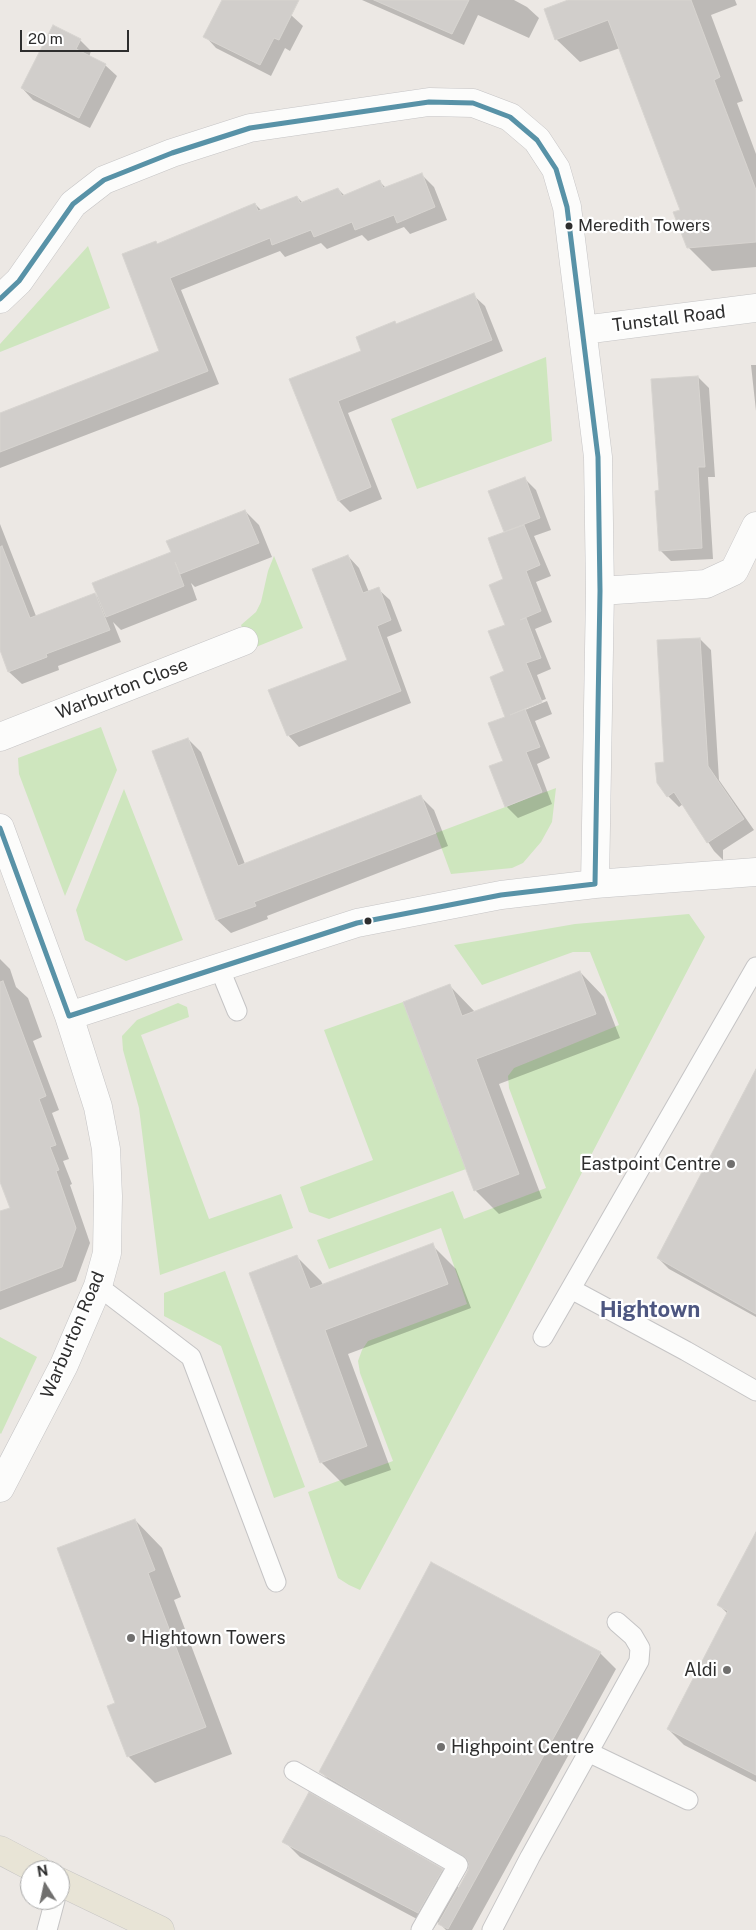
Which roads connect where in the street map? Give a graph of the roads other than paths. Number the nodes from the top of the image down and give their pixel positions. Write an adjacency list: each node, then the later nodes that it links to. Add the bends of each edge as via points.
1 (0, 299): 3 (street, via 19,281 72,204 104,180 172,153 250,128 429,102 473,103 510,117 537,140 556,169 568,207)
2 (756, 308): 3 (street, Tunstall Road)
3 (583, 330): 5 (street, via 598,457)
4 (756, 526): 5 (street, via 734,571 706,584)
5 (600, 591): 11 (street)
6 (244, 641): 7 (street, Warburton Close)
7 (0, 736)
8 (0, 828): 9 (street, Warburton Road)
9 (6, 859): 15 (street, Warburton Road)
10 (756, 872): 11 (street)
11 (595, 884): 12 (street, via 501,895 358,922)
12 (219, 966): 14 (lane); 15 (street)
13 (756, 967): 17 (lane)
14 (236, 1011)
15 (69, 1016): 16 (street, Warburton Road, via 98,1107 106,1149 107,1253)
16 (98, 1286): 20 (street, Warburton Road, via 64,1364); 21 (lane, via 191,1357)
17 (571, 1289): 18 (lane); 19 (lane)
18 (543, 1337)
19 (756, 1391)
20 (0, 1488)
21 (276, 1582)
22 (617, 1622): 23 (lane, via 633,1636 640,1648 639,1662)
23 (588, 1752): 25 (lane); 33 (lane)
24 (294, 1771): 32 (lane, via 458,1865)
25 (688, 1800)
26 (0, 1850): 27 (main road)
27 (20, 1861)
28 (70, 1887): 31 (main road)
29 (52, 1910): 30 (lane)
30 (47, 1930)
31 (160, 1930)
32 (421, 1930)
33 (492, 1930)

